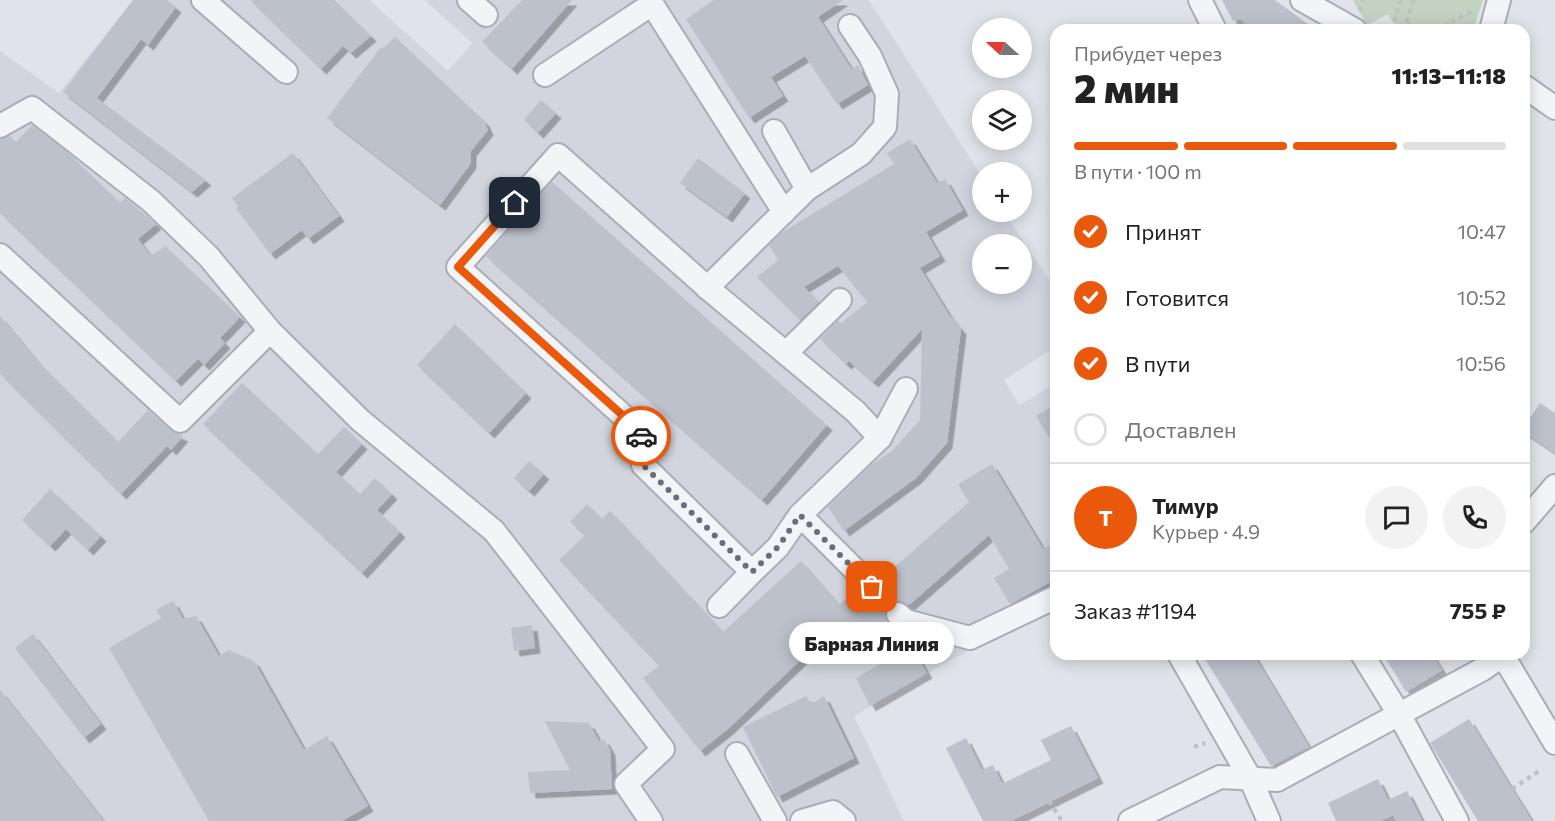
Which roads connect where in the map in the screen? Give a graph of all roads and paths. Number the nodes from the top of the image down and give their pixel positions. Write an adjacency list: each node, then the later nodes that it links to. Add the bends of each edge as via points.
1 (203, 0): 19 (street)
2 (469, 0): 9 (street)
3 (1200, 0): 11 (street)
4 (1302, 0): 12 (street)
5 (1401, 0): 13 (path)
6 (1414, 0): 10 (path)
7 (656, 2): 20 (street); 26 (street)
8 (1492, 2): 16 (path); 17 (street)
9 (486, 15)
10 (1407, 20): 14 (path); 15 (path)
11 (1212, 24)
12 (1344, 24)
13 (1393, 24)
14 (1405, 24)
15 (1409, 24)
16 (1447, 24)
17 (1491, 24)
18 (850, 26): 25 (street, via 888,94 885,126 861,154)
19 (286, 72)
20 (545, 75)
21 (1530, 90): 22 (street)
22 (1555, 108)
23 (0, 126): 30 (street, via 32,108 151,201 209,257)
24 (774, 131): 25 (street)
25 (807, 189): 26 (street)
26 (784, 212): 28 (street)
27 (0, 255): 30 (street, via 180,421)
28 (707, 288): 31 (street); 37 (street, via 558,155 458,267 640,431 643,465)
29 (840, 300): 31 (street)
30 (270, 331): 53 (street, via 360,420 494,531 663,749 626,784)
31 (786, 353): 33 (street, via 856,412)
32 (906, 389): 33 (street)
33 (880, 438): 35 (street)
34 (1555, 486): 36 (street)
35 (800, 515): 37 (street, via 778,547); 38 (street)
36 (1530, 515)
37 (752, 572): 40 (street)
38 (872, 587)
39 (1050, 600): 41 (street, via 970,638 906,621)
40 (719, 606)
41 (898, 614)
42 (1182, 660): 50 (street)
43 (1366, 660): 46 (street)
44 (1495, 660): 46 (street)
45 (1505, 660): 47 (street)
46 (1399, 714): 50 (street, via 1277,780); 60 (street)
47 (1555, 744)
48 (737, 754): 54 (street)
49 (1542, 769): 51 (path)
50 (1250, 778): 58 (street, via 1220,777); 59 (street)
51 (1512, 789)
52 (1049, 801): 57 (path)
53 (651, 821)
54 (775, 821)
55 (802, 821): 56 (street, via 833,812)
56 (844, 821)
57 (1062, 821)
58 (1130, 821)
59 (1269, 821)
60 (1457, 821)

